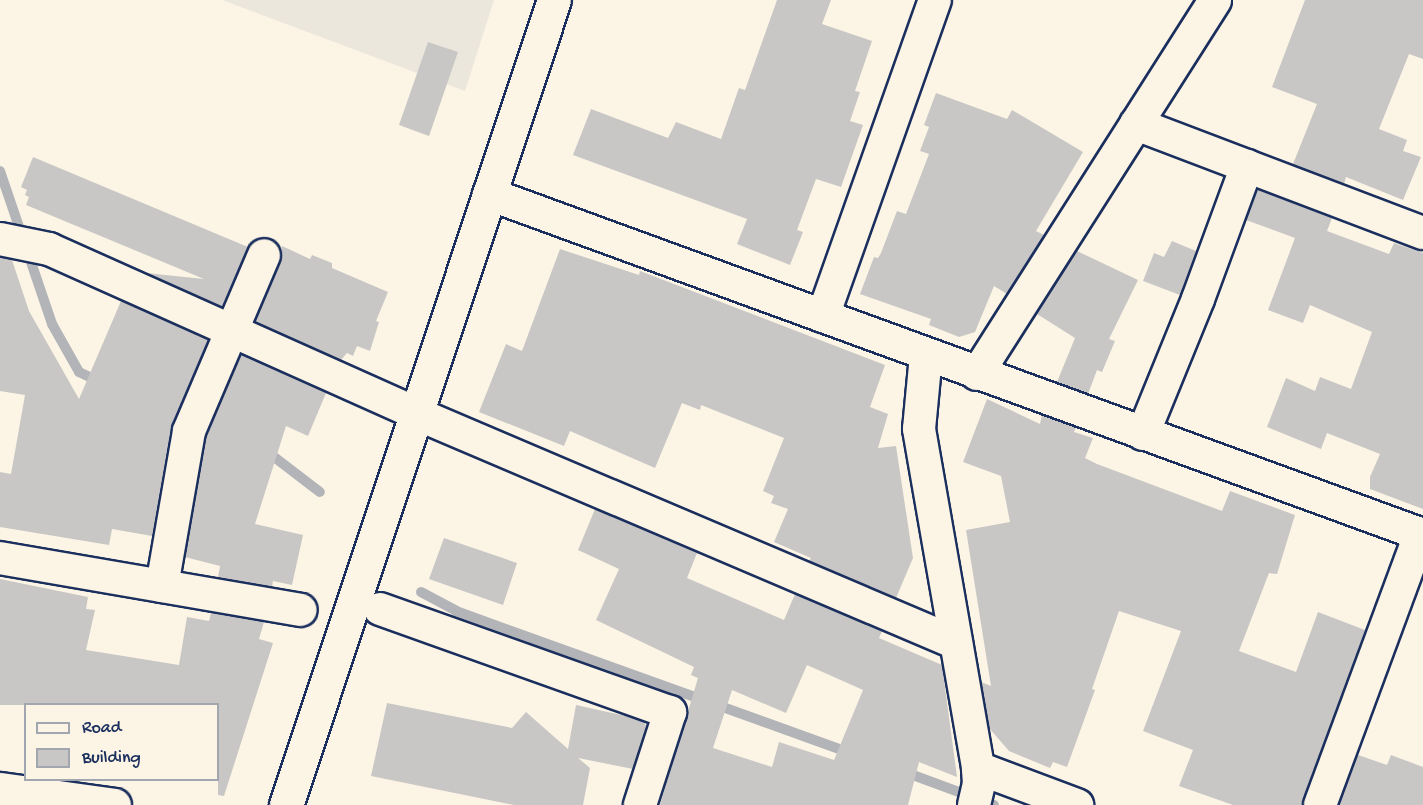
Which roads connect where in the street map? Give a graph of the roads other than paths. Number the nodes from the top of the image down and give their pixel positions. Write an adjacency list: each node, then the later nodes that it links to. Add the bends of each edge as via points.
1 (554, 0): 6 (street)
2 (935, 0): 10 (street)
3 (1215, 0): 4 (street)
4 (1136, 124): 5 (street); 13 (street)
5 (1247, 166): 7 (street); 15 (street)
6 (489, 194): 10 (street); 14 (street)
7 (1423, 233)
8 (0, 239): 11 (street, via 49,249)
9 (264, 255): 11 (street)
10 (823, 316): 12 (street)
11 (231, 332): 14 (street); 18 (street, via 189,431)
12 (926, 355): 13 (street); 21 (street, via 919,429)
13 (977, 374): 15 (street)
14 (415, 413): 21 (street); 25 (street, via 358,596)
15 (1143, 434): 16 (street)
16 (1422, 535): 28 (street)
17 (0, 558): 18 (street)
18 (162, 586): 20 (street)
19 (380, 609): 26 (street, via 670,712)
20 (301, 610)
21 (956, 643): 22 (street)
22 (977, 785): 27 (street)
23 (0, 789): 24 (street)
24 (115, 805)
25 (286, 805)
26 (640, 805)
27 (1077, 805)
28 (1320, 805)

